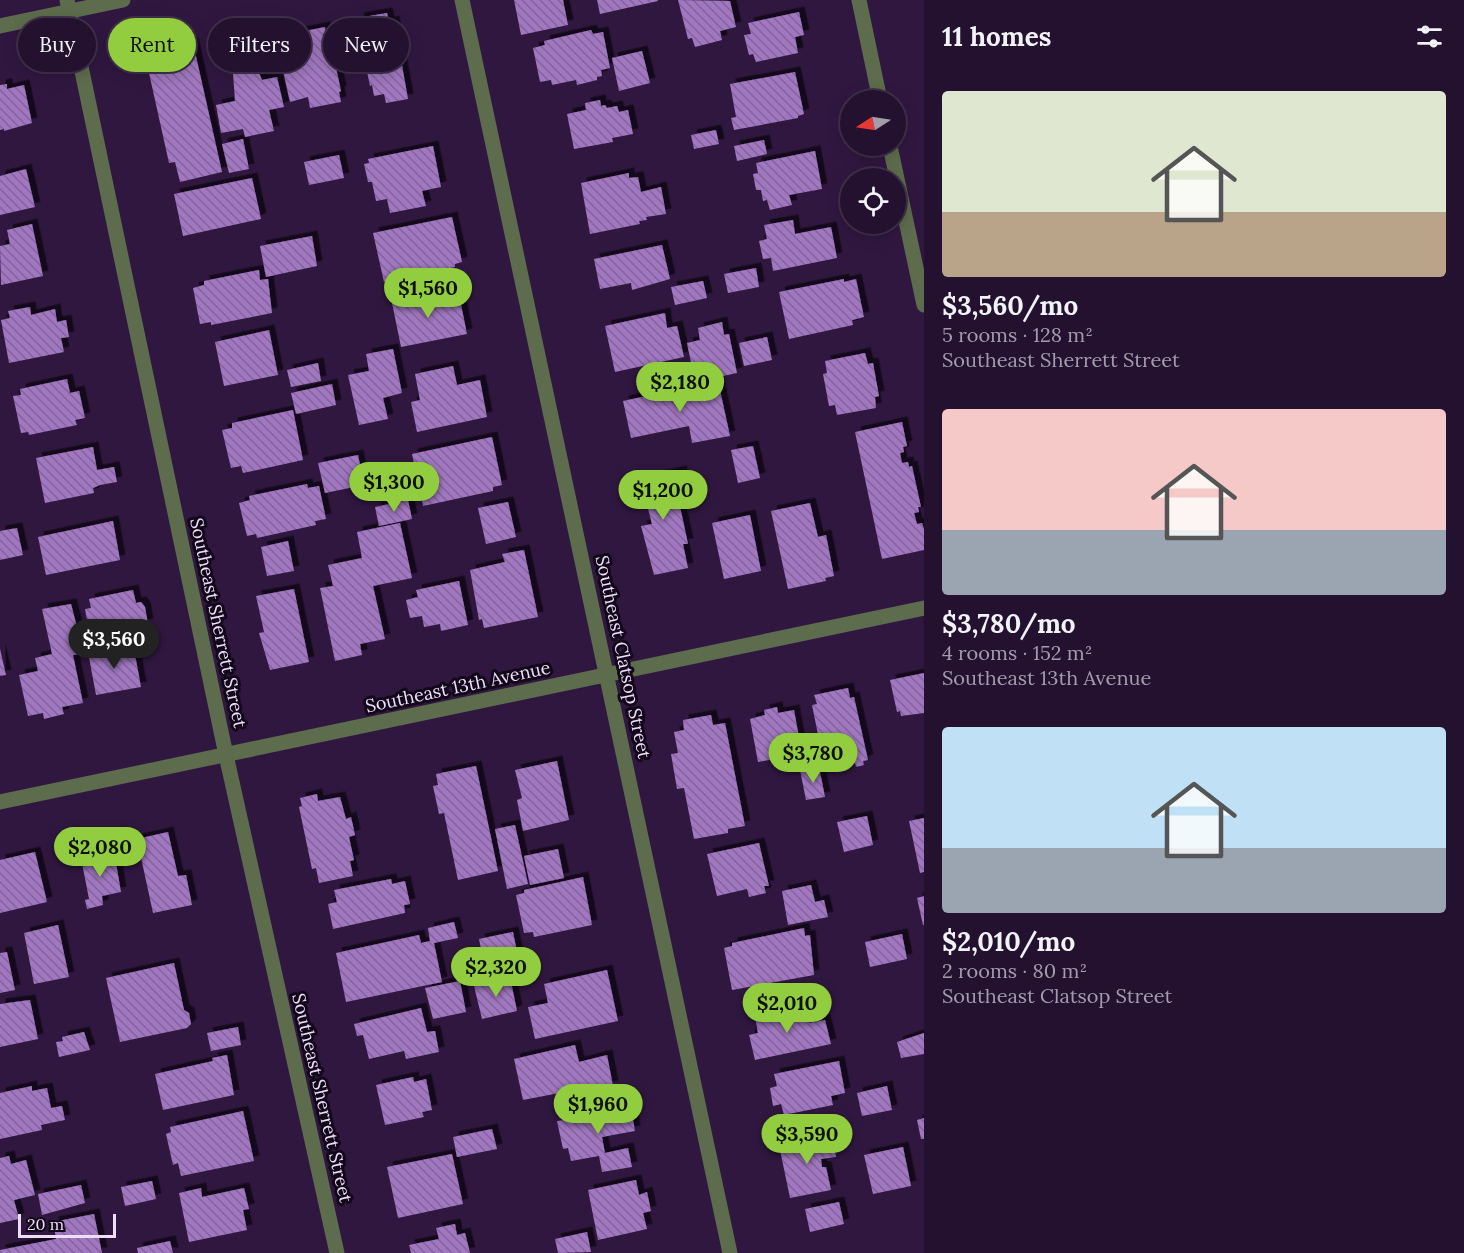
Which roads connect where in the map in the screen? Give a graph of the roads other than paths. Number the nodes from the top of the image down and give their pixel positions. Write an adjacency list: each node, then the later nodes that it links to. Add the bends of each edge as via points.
1 (123, 0): 4 (street)
2 (462, 0): 10 (street, Southeast Clatsop Street)
3 (859, 0): 6 (street)
4 (68, 5): 5 (street); 11 (street, Southeast Sherrett Street)
5 (0, 26)
6 (878, 90)
7 (892, 156): 8 (street)
8 (924, 305)
9 (924, 608): 10 (street, Southeast 13th Avenue)
10 (608, 676): 11 (street, Southeast 13th Avenue); 14 (street, Southeast Clatsop Street)
11 (226, 755): 12 (street, Southeast 13th Avenue); 13 (street, Southeast Sherrett Street)
12 (0, 802)
13 (337, 1253)
14 (730, 1253)

